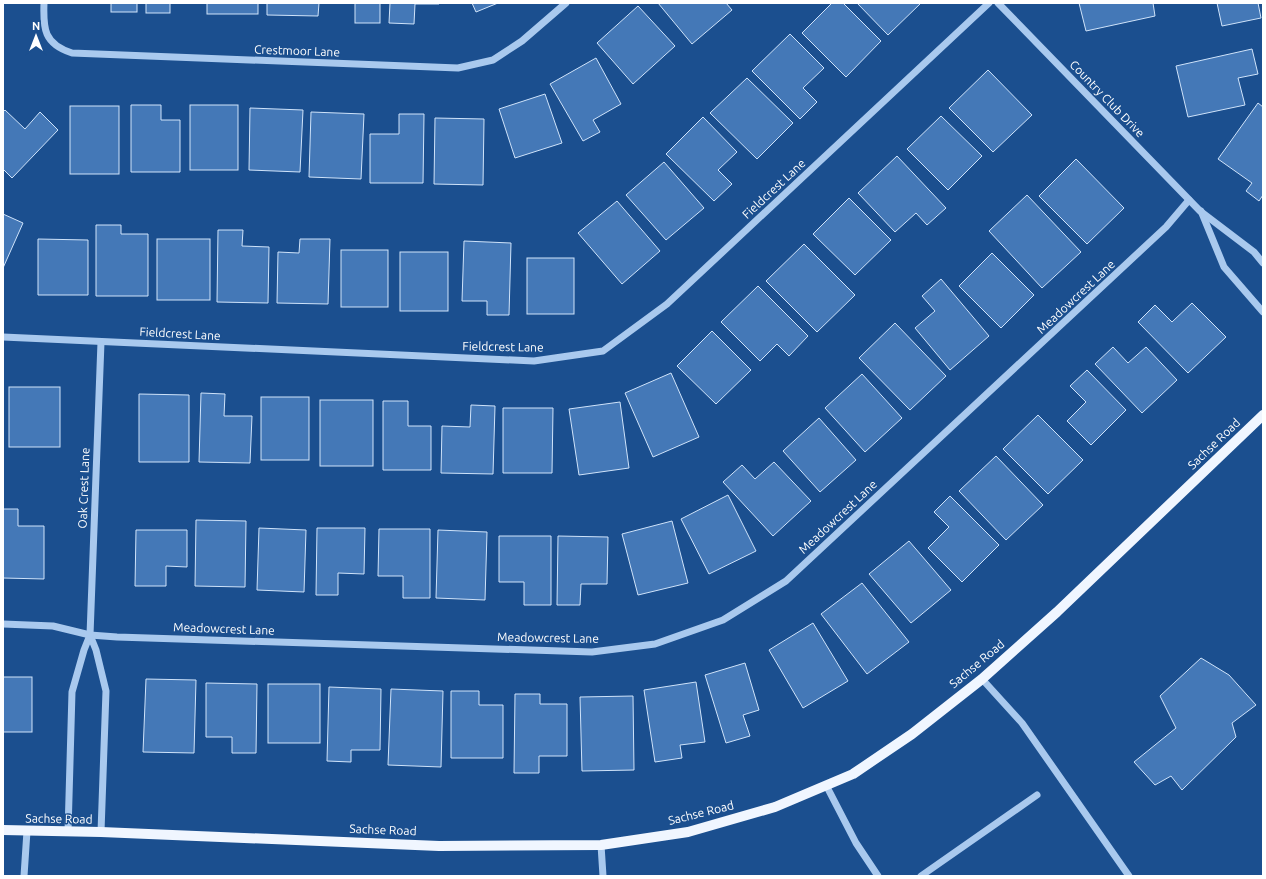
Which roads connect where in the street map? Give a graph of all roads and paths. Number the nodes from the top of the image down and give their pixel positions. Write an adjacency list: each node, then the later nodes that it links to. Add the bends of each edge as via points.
1 (44, 3): 2 (street, Crestmoor Lane, via 43,22 52,44 72,53 458,68 493,60 522,41)
2 (566, 3)
3 (989, 3): 10 (street, Fieldcrest Lane, via 667,304 603,351 534,361)
4 (998, 3): 5 (street, Country Club Drive)
5 (1189, 200): 6 (street, Country Club Drive); 13 (street, Meadowcrest Lane, via 1166,228 786,581 723,620 655,644 592,652)
6 (1200, 211): 7 (street, Country Club Drive, via 1254,252); 8 (street, Country Club Drive, via 1224,267)
7 (1263, 263)
8 (1263, 312)
9 (3, 336): 10 (street, Fieldcrest Lane)
10 (101, 342): 13 (street, Oak Crest Lane)
11 (1263, 415): 14 (main road, Sachse Road, via 1057,612)
12 (3, 624): 13 (street, Meadowcrest Lane, via 53,626)
13 (90, 635): 19 (street, Oak Crest Lane, via 72,692); 20 (street, Oak Crest Lane, via 106,692)
14 (982, 679): 15 (main road, Sachse Road, via 912,734 853,774); 26 (street, via 1022,724)
15 (826, 785): 21 (main road, Sachse Road, via 775,807 688,832); 24 (street, via 856,843)
16 (1037, 794): 25 (street)
17 (3, 830): 18 (main road, Sachse Road)
18 (27, 831): 19 (main road, Sachse Road); 22 (street)
19 (68, 832): 20 (main road, Sachse Road)
20 (101, 832): 21 (main road, Sachse Road, via 439,846)
21 (601, 845): 23 (street)
22 (24, 876)
23 (603, 876)
24 (878, 876)
25 (921, 876)
26 (1129, 876)

